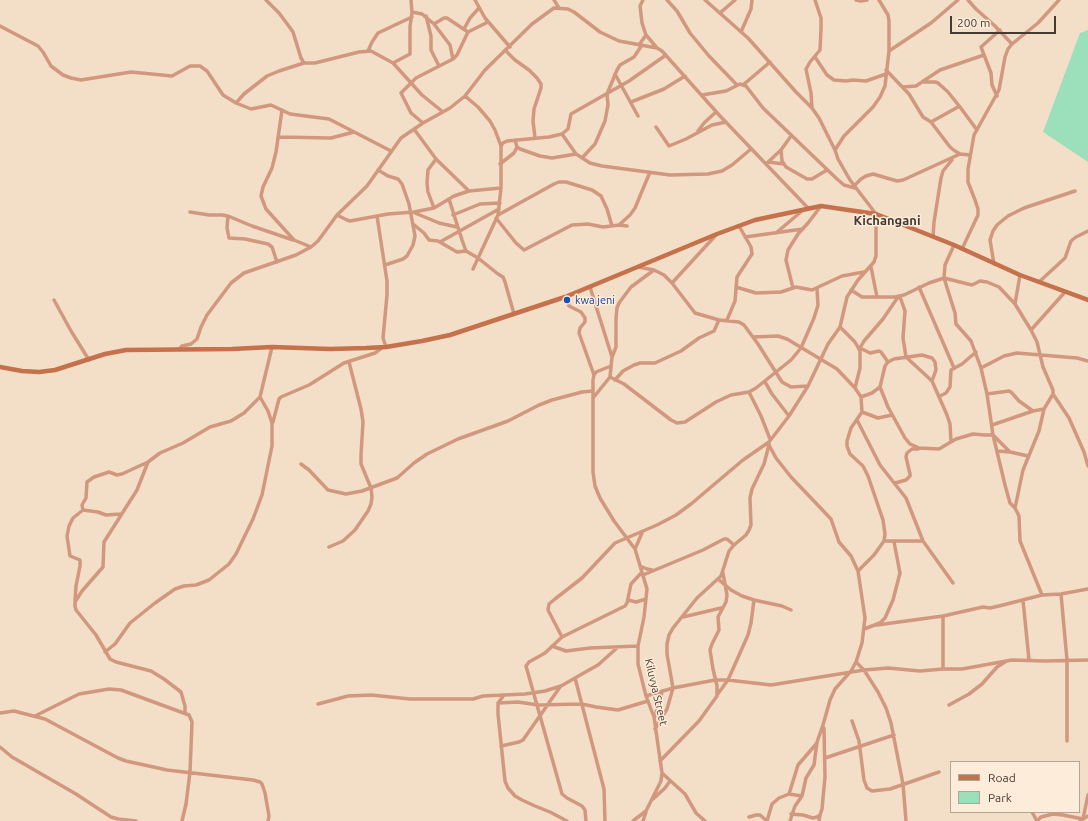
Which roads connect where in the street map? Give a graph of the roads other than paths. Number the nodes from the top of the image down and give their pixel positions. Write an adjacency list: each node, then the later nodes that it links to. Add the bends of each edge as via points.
1 (266, 0): 43 (street, via 288,25)
2 (411, 0): 19 (street)
3 (475, 0): 17 (street)
4 (643, 0): 30 (street, via 640,6)
5 (667, 0): 51 (street, via 690,33)
6 (735, 0): 20 (street)
7 (752, 0): 29 (street)
8 (814, 0): 40 (street, via 821,22 820,50)
9 (856, 0): 10 (street)
10 (866, 0)
11 (879, 0): 37 (street, via 888,15)
12 (958, 0): 37 (street, via 931,23)
13 (968, 0): 27 (street)
14 (1058, 0): 31 (street, via 1038,23)
15 (555, 1): 18 (street)
16 (707, 1): 20 (street)
17 (479, 8): 23 (street); 26 (street)
18 (559, 8): 32 (street, via 574,12 611,38); 33 (street, via 550,10 532,24)
19 (412, 12): 21 (street); 22 (street)
20 (720, 13): 29 (street)
21 (426, 16): 24 (street); 45 (street, via 431,36 431,50)
22 (412, 18): 35 (street, via 378,33); 44 (street, via 410,54)
23 (488, 22): 28 (street); 33 (street)
24 (434, 24): 26 (street, via 447,18); 41 (street, via 450,45)
25 (0, 26): 60 (street, via 38,46 51,66 71,78 81,80 131,72 172,76 197,65 207,71 223,95)
26 (464, 29): 28 (street)
27 (1000, 30): 31 (street); 39 (street, via 982,45)
28 (468, 32): 41 (street)
29 (741, 32): 42 (street)
30 (646, 35): 32 (street); 34 (street)
31 (1012, 44): 58 (street, via 1005,57)
32 (641, 45): 34 (street); 47 (street, via 634,57 620,65)
33 (510, 47): 36 (street)
34 (657, 48): 38 (street)
35 (368, 51): 43 (street, via 315,63); 44 (street)
36 (506, 51): 57 (street, via 485,70); 78 (street, via 541,84 534,110)
37 (889, 51): 46 (street)
38 (666, 55): 48 (street); 53 (street)
39 (984, 55): 49 (street, via 940,70); 58 (street)
40 (815, 57): 46 (street, via 826,75 834,80 866,82); 62 (street, via 806,69 812,93)
41 (453, 58): 45 (street)
42 (770, 62): 52 (street); 62 (street)
43 (304, 63): 60 (street, via 267,76)
44 (393, 63): 50 (street)
45 (439, 66): 50 (street)
46 (886, 72): 54 (street); 84 (street, via 885,86 877,102 844,136)
47 (615, 74): 53 (street); 55 (street)
48 (685, 76): 56 (street); 59 (street, via 664,89)
49 (923, 82): 54 (street, via 916,86); 61 (street, via 938,84)
50 (410, 84): 64 (street); 69 (street, via 401,94 411,113)
51 (737, 85): 52 (street); 56 (street, via 726,91)
52 (742, 85): 76 (street, via 748,88 763,108)
53 (622, 86): 55 (street); 59 (street)
54 (903, 87): 68 (street, via 923,117)
55 (608, 94): 75 (street, via 571,114 568,128); 90 (street, via 608,112 603,127 595,144)
56 (702, 95): 65 (street)
57 (465, 96): 64 (street); 80 (street, via 490,121)
58 (997, 96): 72 (street)
59 (631, 102): 66 (street)
60 (236, 103): 63 (street, via 251,110 271,104)
61 (960, 107): 68 (street, via 953,108); 72 (street)
62 (812, 108): 84 (street)
63 (282, 110): 73 (street, via 290,114 329,119); 77 (street)
64 (443, 112): 69 (street)
65 (716, 112): 67 (street); 74 (street)
66 (638, 116)
67 (726, 122): 74 (street, via 712,125); 82 (street)
68 (931, 122): 87 (street, via 950,148)
69 (423, 124): 71 (street)
70 (656, 127): 74 (street, via 669,146)
71 (414, 129): 85 (street, via 401,138); 91 (street)
72 (977, 130): 88 (street, via 971,144)
73 (354, 132): 77 (street, via 332,138); 85 (street)
74 (697, 133)
75 (562, 134): 78 (street); 86 (street)
76 (792, 136): 83 (street); 96 (street)
77 (278, 137): 129 (street, via 272,168 261,196 266,208)
78 (535, 138): 79 (street)
79 (514, 140): 80 (street); 81 (street)
80 (501, 146): 93 (street)
81 (517, 147): 86 (street, via 546,158); 93 (street, via 514,153)
82 (751, 149): 92 (street); 97 (street, via 722,171 670,175)
83 (781, 150): 92 (street); 94 (street)
84 (835, 150): 98 (street)
85 (391, 151): 95 (street)
86 (576, 154): 90 (street)
87 (960, 154): 88 (street); 89 (street)
88 (970, 155): 133 (street, via 968,182 978,214)
89 (954, 157): 98 (street, via 903,180 896,181 872,174 861,179); 128 (street, via 941,178)
90 (582, 158): 97 (street, via 602,166)
91 (436, 159): 100 (street); 105 (street, via 428,170 427,183)
92 (767, 163): 94 (street); 106 (street)
93 (500, 164): 99 (street)
94 (784, 164): 96 (street, via 810,179)
95 (378, 170): 109 (street, via 398,179 402,184); 111 (street, via 367,186)
96 (827, 170): 98 (street, via 844,185)
97 (650, 172): 117 (street, via 635,208)
98 (855, 187): 110 (street)
99 (501, 188): 100 (street); 103 (street)
100 (469, 191): 102 (street)
101 (1075, 191): 137 (street, via 1024,208 997,225 990,240)
102 (448, 199): 105 (street); 112 (street)
103 (500, 203): 107 (street); 112 (street, via 480,204)
104 (821, 206): 106 (street); 110 (street); 122 (street)
105 (434, 208): 109 (street)
106 (806, 209): 120 (street); 125 (street)
107 (499, 210): 115 (street); 124 (street)
108 (190, 212): 113 (street)
109 (412, 213): 114 (street); 116 (street); 121 (street)
110 (876, 214): 128 (street); 140 (street, via 876,256)
111 (337, 215): 114 (street, via 350,221); 132 (street)
112 (453, 215): 121 (street)
113 (228, 216): 129 (street); 136 (street, via 229,238 268,244 272,247)
114 (377, 216): 138 (street)
115 (497, 216): 118 (street, via 524,250 572,225); 118 (street, via 554,184 566,182 592,190 601,196); 135 (street)
116 (413, 224): 130 (street, via 429,240); 138 (street, via 415,236 407,256)
117 (619, 225): 118 (street); 119 (street)
118 (612, 226)
119 (627, 226)
120 (739, 226): 126 (street); 127 (street)
121 (457, 228): 124 (street)
122 (803, 229): 125 (street); 151 (street, via 792,242 786,260)
123 (1088, 231): 146 (street, via 1071,241 1065,258)
124 (459, 232): 130 (street); 134 (street)
125 (776, 233): 127 (street)
126 (717, 234): 139 (street); 147 (street)
127 (745, 237): 149 (street, via 752,254 737,277)
128 (933, 237): 131 (street)
129 (294, 240): 132 (street)
130 (440, 242): 134 (street, via 457,252)
131 (954, 246): 133 (street); 145 (street, via 945,265)
132 (311, 247): 136 (street)
133 (962, 249): 137 (street)
134 (466, 251): 135 (street)
135 (478, 258): 141 (street); 161 (street, via 503,278)
136 (277, 262): 171 (street, via 244,273 231,283 207,315 197,340)
137 (994, 264): 144 (street)
138 (385, 265): 168 (street, via 387,295)
139 (638, 267): 142 (street); 148 (street)
140 (870, 267): 143 (street); 157 (street)
141 (473, 269)
142 (654, 270): 147 (street); 174 (street, via 631,287 619,303 616,347)
143 (864, 272): 152 (street, via 842,276); 153 (street)
144 (1020, 275): 146 (street); 160 (street)
145 (944, 278): 150 (street); 160 (street, via 972,285 980,281 987,282 1002,290); 172 (street, via 956,324 971,341)
146 (1039, 282): 154 (street)
147 (672, 283): 162 (street, via 695,313)
148 (590, 287): 155 (street); 174 (street)
149 (736, 287): 151 (street, via 756,293 781,292); 163 (street, via 735,301)
150 (919, 287): 156 (street); 183 (street)
151 (793, 288): 152 (street)
152 (816, 289): 169 (street, via 818,305)
153 (851, 290): 157 (street, via 862,297); 164 (street, via 844,306)
154 (1065, 292): 159 (street); 165 (street)
155 (565, 297): 161 (street); 186 (street, via 569,306 581,312 585,318 579,332)
156 (899, 297): 157 (street); 170 (street); 175 (street, via 906,311 903,338)
157 (877, 298)
158 (54, 300): 177 (street)
159 (1088, 300)
160 (1014, 304): 165 (street)
161 (514, 314): 168 (street, via 450,335)
162 (719, 320): 163 (street); 188 (street, via 714,331 681,351 658,362 634,365)
163 (726, 320): 166 (street, via 739,322)
164 (840, 328): 170 (street); 176 (street)
165 (1031, 330): 173 (street)
166 (753, 337): 169 (street, via 778,336); 185 (street)
167 (272, 347): 168 (street); 171 (street); 199 (street)
168 (384, 347): 179 (street)
169 (801, 348): 176 (street); 185 (street)
170 (859, 348): 180 (street, via 870,353 879,351); 193 (street, via 861,355)
171 (180, 349): 177 (street, via 120,351)
172 (976, 352): 183 (street); 184 (street)
173 (1040, 356): 178 (street); 184 (street, via 1010,354); 197 (street)
174 (612, 357): 181 (street)
175 (906, 357): 180 (street); 189 (street); 189 (street, via 922,355 932,358 936,370)
176 (821, 359): 191 (street); 193 (street, via 837,369)
177 (89, 360): 182 (street, via 39,372)
178 (1088, 361)
179 (349, 362): 208 (street, via 337,366 309,385 281,397); 221 (street, via 363,422 360,455)
180 (888, 362): 192 (street)
181 (611, 366): 186 (street, via 601,369); 187 (street)
182 (0, 367)
183 (954, 368): 198 (street, via 950,372 949,390)
184 (981, 368): 196 (street)
185 (776, 372): 190 (street); 191 (street, via 786,385)
186 (594, 375): 194 (street, Kiluvya Street)
187 (610, 377): 188 (street); 201 (street)
188 (615, 380): 195 (street, via 677,423 688,420 723,398)
189 (932, 381): 198 (street)
190 (765, 382): 195 (street); 206 (street)
191 (808, 386): 206 (street)
192 (880, 387): 200 (street); 205 (street)
193 (855, 388): 200 (street)
194 (593, 391): 201 (street, Kiluvya Street); 221 (street, via 552,400 508,421 458,438 427,454 397,478)
195 (749, 392): 211 (street, via 761,416)
196 (987, 394): 203 (street, via 1012,392); 209 (street)
197 (1053, 394): 202 (street); 219 (street, via 1069,418)
198 (940, 396): 212 (street, via 950,424)
199 (260, 397): 208 (street); 217 (street, via 238,418 210,427)
200 (860, 397): 204 (street)
201 (592, 399): 226 (street, Kiluvya Street, via 595,486 607,510)
202 (1044, 410): 203 (street); 216 (street, via 1039,431)
203 (1033, 411): 209 (street)
204 (862, 412): 205 (street, via 878,418); 207 (street)
205 (892, 415): 213 (street, via 905,438)
206 (790, 416): 211 (street)
207 (857, 420): 220 (street, via 880,465); 227 (street, via 848,435 848,451 862,466 871,483 886,529)
208 (272, 423): 259 (street, via 272,446 265,485 253,519 229,564 209,580 175,589 155,602 130,623)
209 (992, 425): 210 (street)
210 (993, 435): 212 (street, via 973,434); 214 (street); 215 (street)
211 (769, 442): 225 (street, via 743,460 692,504); 230 (street, via 764,464 750,498 751,525 746,535); 235 (street, via 791,477 832,520 839,542 851,556)
212 (952, 442): 213 (street, via 939,449)
213 (918, 448): 220 (street, via 907,453 910,476)
214 (997, 451): 215 (street); 222 (street, via 1009,500)
215 (1010, 452): 216 (street)
216 (1028, 456): 222 (street)
217 (148, 462): 223 (street, via 122,474 109,472 90,479 86,485); 224 (street, via 137,490)
218 (301, 464): 221 (street, via 328,490 346,494)
219 (1088, 466)
220 (895, 483): 228 (street, via 909,504)
221 (371, 488): 231 (street, via 371,504 362,520 349,536)
222 (1015, 508): 243 (street, via 1019,516 1020,541)
223 (83, 510): 224 (street); 248 (street, via 72,518 67,536 70,556 80,560)
224 (121, 514): 248 (street, via 104,542 103,567)
225 (642, 532): 226 (street); 232 (street)
226 (627, 538): 232 (street, Kiluvya Street); 255 (street, via 610,547 586,574 549,604 548,613)
227 (884, 541): 229 (street); 235 (street)
228 (923, 541): 229 (street); 239 (street)
229 (894, 542): 253 (street, via 900,573 889,610)
230 (734, 545): 234 (street, via 724,539); 236 (street, via 729,551)
231 (329, 547)
232 (635, 549): 233 (street, Kiluvya Street)
233 (640, 566): 234 (street); 237 (street, Kiluvya Street)
234 (654, 570): 237 (street)
235 (858, 571): 254 (street, via 865,618)
236 (723, 573): 238 (street); 240 (street)
237 (642, 574): 244 (street, Kiluvya Street, via 647,589); 245 (street, via 631,584)
238 (718, 579): 240 (street); 252 (street, via 701,594)
239 (953, 583)
240 (725, 585): 246 (street, via 736,593); 249 (street, via 726,602)
241 (1088, 589): 242 (street)
242 (1061, 594): 243 (street); 261 (street)
243 (1042, 595): 247 (street)
244 (646, 599): 245 (street, via 636,602); 257 (street, Kiluvya Street)
245 (628, 600): 255 (street, via 622,608)
246 (754, 600): 250 (street); 270 (street, via 752,623)
247 (1023, 600): 251 (street); 260 (street)
248 (75, 602): 259 (street, via 76,610 96,634)
249 (721, 608): 252 (street); 269 (street, via 718,634 710,650)
250 (791, 610)
251 (943, 616): 253 (street); 265 (street)
252 (683, 617): 272 (street, via 673,628 667,644)
253 (877, 625): 254 (street)
254 (864, 629): 264 (street)
255 (562, 637): 256 (street)
256 (552, 646): 258 (street, via 566,651); 273 (street, via 527,664 526,669)
257 (638, 646): 258 (street); 276 (street, Kiluvya Street, via 638,664)
258 (618, 647): 268 (street, via 598,665)
259 (105, 652): 286 (street, via 113,661 152,671 177,688 182,694)
260 (1029, 660): 261 (street); 263 (street)
261 (1067, 660): 262 (street); 294 (street)
262 (1088, 660)
263 (1006, 661): 265 (street, via 962,670); 284 (street, via 982,684)
264 (856, 662): 266 (street); 267 (street)
265 (943, 669): 266 (street)
266 (864, 670): 267 (street); 293 (street, via 886,708)
267 (851, 671): 270 (street, via 771,685); 291 (street, via 835,689)
268 (575, 678): 271 (street); 281 (street)
269 (716, 680): 270 (street); 272 (street); 277 (street)
270 (728, 680): 277 (street)
271 (561, 686): 273 (street); 283 (street)
272 (674, 688): 274 (street); 292 (street, via 667,709)
273 (534, 692): 275 (street); 282 (street)
274 (662, 692): 276 (street); 289 (street)
275 (504, 695): 279 (street); 280 (street, via 471,699 361,695)
276 (646, 696): 278 (street, Kiluvya Street)
277 (717, 696): 300 (street, via 699,721)
278 (648, 701): 281 (street, via 618,710); 289 (street, Kiluvya Street)
279 (498, 703): 282 (street); 296 (street)
280 (318, 704)
281 (582, 704): 283 (street); 321 (street, via 604,789)
282 (538, 705): 283 (street); 287 (street)
283 (547, 705): 287 (street)
284 (949, 705)
285 (0, 713): 288 (street, via 14,711)
286 (185, 713): 288 (street, via 109,688 79,694); 301 (street, via 192,722)
287 (540, 715): 296 (street, via 521,742); 320 (street, via 562,794 582,806)
288 (35, 716): 301 (street, via 51,721 118,758 168,770)
289 (654, 717): 292 (street, Kiluvya Street)
290 (852, 721): 298 (street)
291 (824, 725): 295 (street); 299 (street)
292 (655, 729): 300 (street, Kiluvya Street)
293 (894, 735): 298 (street); 305 (street)
294 (1067, 741)
295 (817, 742): 306 (street, via 798,765); 308 (street, via 814,765 806,778)
296 (502, 746): 319 (street, via 508,788 515,796)
297 (0, 747): 316 (street, via 12,757 111,817)
298 (859, 747): 299 (street); 305 (street, via 867,788 872,792 881,791)
299 (824, 758): 312 (street)
300 (660, 761): 303 (street, Kiluvya Street)
301 (190, 772): 317 (street); 318 (street, via 260,782 265,793)
302 (939, 772): 305 (street)
303 (662, 773): 304 (street); 309 (street, Kiluvya Street)
304 (670, 781): 309 (street); 324 (street, via 685,794 696,813)
305 (903, 784): 328 (street)
306 (789, 794): 308 (street); 325 (street, via 772,804)
307 (1088, 795): 315 (street)
308 (802, 796): 311 (street)
309 (652, 800): 310 (street, Kiluvya Street)
310 (646, 811): 322 (street, Kiluvya Street); 323 (street)
311 (792, 814): 312 (street, via 813,818); 326 (street)
312 (820, 815): 327 (street)
313 (1088, 816): 315 (street)
314 (749, 817): 325 (street, via 756,814)
315 (1081, 820): 329 (street, via 1053,814)
316 (136, 821)
317 (182, 821)
318 (268, 821)
319 (567, 821)
320 (586, 821)
321 (605, 821)
322 (634, 821)
323 (644, 821)
324 (705, 821)
325 (767, 821)
326 (790, 821)
327 (819, 821)
328 (906, 821)
329 (1037, 821)

